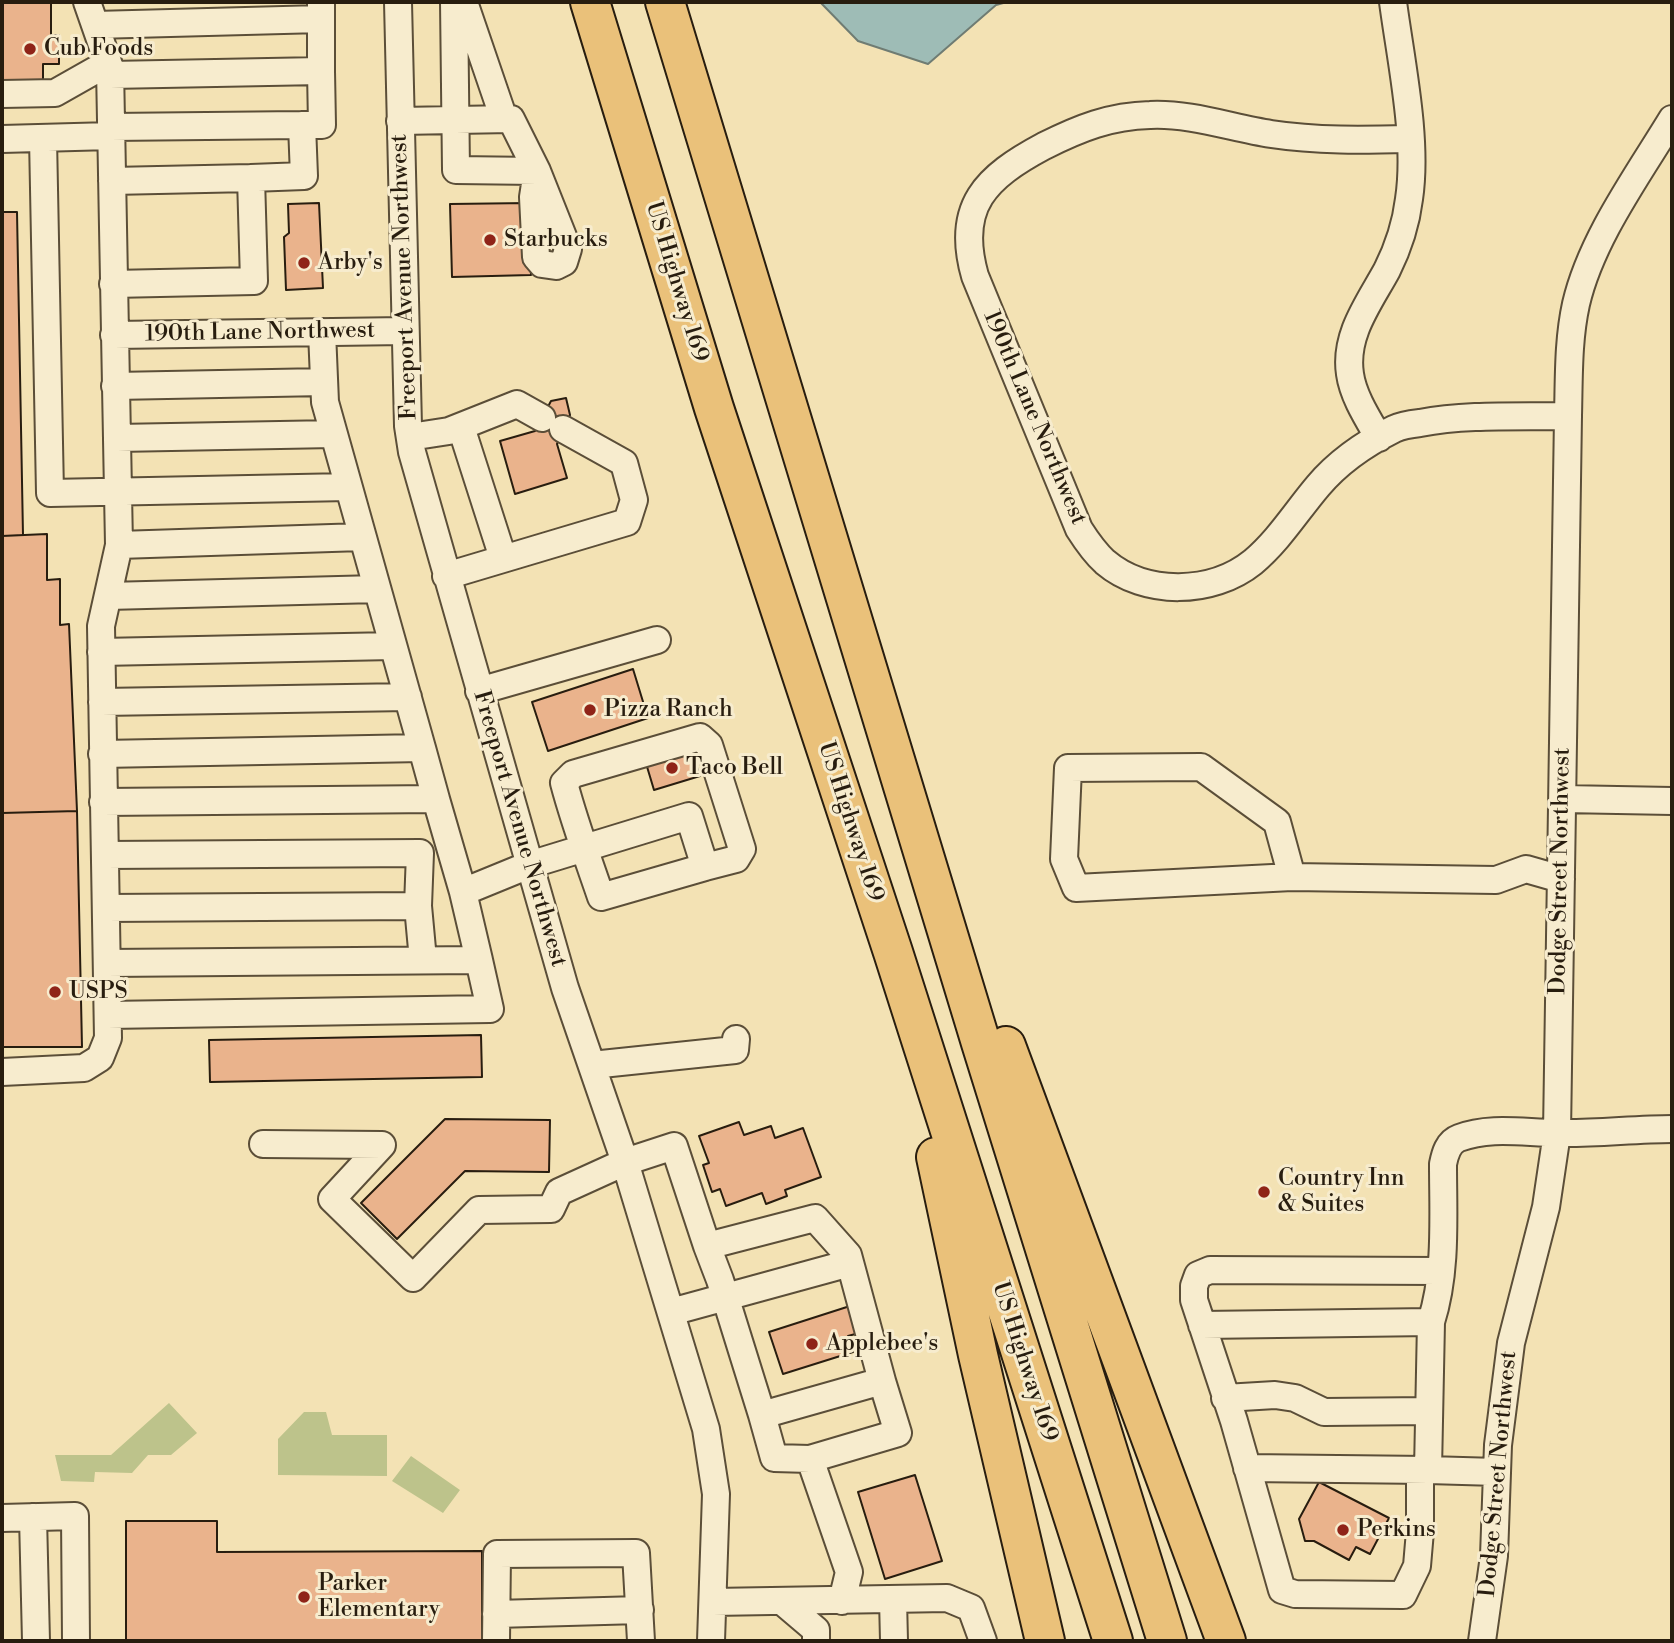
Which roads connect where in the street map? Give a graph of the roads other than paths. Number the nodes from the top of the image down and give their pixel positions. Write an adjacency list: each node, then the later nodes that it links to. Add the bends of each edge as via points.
1 (398, 2): 15 (street, Freeport Avenue Northwest)
2 (454, 2): 13 (street)
3 (464, 2): 14 (street)
4 (590, 2): 67 (highway, US Highway 169, via 715,408)
5 (665, 2): 60 (highway)
6 (1393, 2): 20 (street)
7 (321, 10): 8 (street); 10 (street)
8 (91, 13): 9 (street)
9 (109, 69): 10 (street); 11 (street, via 55,93); 17 (street)
10 (321, 71): 16 (street, via 322,125)
11 (2, 94)
12 (1672, 119): 29 (street, Dodge Street Northwest, via 1584,277 1571,330)
13 (454, 120): 14 (street); 14 (street, via 456,170 537,171 511,120); 15 (street)
14 (503, 120)
15 (400, 121): 24 (street, Freeport Avenue Northwest)
16 (302, 125): 17 (street); 21 (street, via 304,176)
17 (111, 131): 18 (street); 22 (street)
18 (43, 138): 19 (street); 36 (street, via 50,493)
19 (2, 139)
20 (1409, 139): 34 (street, via 1406,220 1388,268 1353,335 1349,356 1355,391); 34 (street, 190th Lane Northwest, via 1299,138 1154,114 1103,120 1056,140 997,175 975,208 969,230 968,252 975,276 1068,505 1090,546 1120,573 1154,586 1176,587 1227,577 1270,546 1335,468)
21 (251, 178): 22 (street); 23 (street, via 254,281)
22 (111, 181): 23 (street)
23 (113, 284): 26 (street)
24 (405, 331): 25 (street, 190th Lane Northwest); 32 (street, Freeport Avenue Northwest)
25 (322, 332): 26 (street, 190th Lane Northwest); 27 (street)
26 (114, 335): 28 (street)
27 (324, 382): 28 (street); 31 (street)
28 (116, 386): 33 (street)
29 (1568, 416): 34 (street, 190th Lane Northwest, via 1442,419 1397,427); 52 (street, Dodge Street Northwest)
30 (461, 427): 32 (street); 39 (street); 39 (street, via 517,404 624,463 634,500 626,522)
31 (334, 434): 33 (street); 35 (street)
32 (410, 437): 40 (street, Freeport Avenue Northwest)
33 (117, 438): 36 (street)
34 (1379, 438)
35 (348, 487): 36 (street); 37 (street)
36 (118, 492): 38 (street)
37 (362, 537): 38 (street); 41 (street)
38 (119, 545): 42 (street)
39 (503, 558): 40 (street)
40 (446, 576): 46 (street, Freeport Avenue Northwest)
41 (377, 589): 42 (street); 44 (street)
42 (108, 596): 45 (street)
43 (657, 640): 46 (street)
44 (393, 646): 45 (street); 47 (street)
45 (101, 652): 48 (street)
46 (479, 691): 59 (street, Freeport Avenue Northwest)
47 (408, 697): 48 (street); 49 (street)
48 (102, 702): 50 (street)
49 (422, 748): 50 (street); 51 (street)
50 (102, 754): 54 (street)
51 (436, 799): 54 (street); 55 (street)
52 (1563, 799): 53 (street); 63 (street, Dodge Street Northwest)
53 (1672, 801)
54 (103, 802): 58 (street)
55 (449, 845): 57 (street); 64 (street)
56 (585, 848): 59 (street); 61 (street, via 601,897); 61 (street, via 689,816); 61 (street, via 564,783 573,774 700,737 709,744 743,849 736,859)
57 (419, 852): 58 (street); 65 (street)
58 (105, 855): 66 (street)
59 (529, 864): 64 (street); 73 (street, Freeport Avenue Northwest)
60 (926, 865): 112 (highway); 113 (highway, via 1012,1059)
61 (705, 867)
62 (1292, 877): 62 (street, via 1076,888 1064,859 1068,768 1201,767 1277,822); 63 (street, via 1496,880 1526,869)
63 (1560, 879): 76 (street, Dodge Street Northwest)
64 (463, 892): 69 (street)
65 (418, 906): 66 (street); 68 (street)
66 (106, 908): 70 (street)
67 (893, 953): 110 (highway, via 978,1355); 111 (highway, US Highway 169)
68 (424, 960): 69 (street); 70 (street)
69 (479, 960): 71 (street, via 490,1009)
70 (107, 963): 71 (street)
71 (108, 1015): 74 (street, via 108,1038 100,1058 84,1068)
72 (736, 1039): 73 (street, via 735,1050)
73 (592, 1065): 78 (street, Freeport Avenue Northwest)
74 (2, 1072)
75 (1672, 1129): 76 (street)
76 (1557, 1133): 81 (street, via 1500,1131 1452,1143 1443,1164); 93 (street, Dodge Street Northwest, via 1546,1207 1511,1343)
77 (263, 1144): 78 (street, via 382,1145 332,1199 413,1278 479,1210 551,1209 559,1192)
78 (625, 1162): 79 (street, via 674,1146); 83 (street, Freeport Avenue Northwest)
79 (707, 1246): 80 (street, via 814,1218); 82 (street)
80 (850, 1263): 82 (street); 86 (street)
81 (1440, 1271): 84 (street, via 1439,1298); 85 (street, via 1210,1270 1198,1275 1194,1286)
82 (725, 1297): 83 (street); 89 (street)
83 (671, 1312): 98 (street, Freeport Avenue Northwest, via 713,1461)
84 (1431, 1322): 85 (street); 88 (street)
85 (1202, 1325): 87 (street)
86 (882, 1381): 89 (street); 90 (street, via 898,1433)
87 (1224, 1398): 88 (street, via 1275,1395 1295,1398 1324,1412); 91 (street)
88 (1429, 1411): 92 (street)
89 (762, 1415): 90 (street, via 774,1458)
90 (810, 1460): 97 (street, via 849,1572)
91 (1247, 1468): 92 (street); 92 (street, via 1282,1591 1309,1595 1403,1595 1417,1566)
92 (1424, 1469): 93 (street)
93 (1497, 1472): 114 (street, Dodge Street Northwest, via 1494,1556)
94 (33, 1517): 95 (street); 102 (street); 103 (street, via 75,1516)
95 (2, 1518)
96 (893, 1600): 97 (street); 108 (street); 109 (street, via 947,1598 971,1608)
97 (842, 1601): 99 (street)
98 (713, 1602): 99 (street); 106 (street, Freeport Avenue Northwest)
99 (783, 1602): 107 (street, via 816,1630)
100 (640, 1610): 101 (street); 101 (street, via 636,1553 496,1554); 105 (street)
101 (496, 1614): 104 (street)
102 (36, 1641)
103 (76, 1641)
104 (496, 1641)
105 (641, 1641)
106 (710, 1641)
107 (816, 1641)
108 (894, 1641)
109 (983, 1641)
110 (1045, 1641)
111 (1113, 1641)
112 (1167, 1641)
113 (1226, 1641)
114 (1482, 1641)

